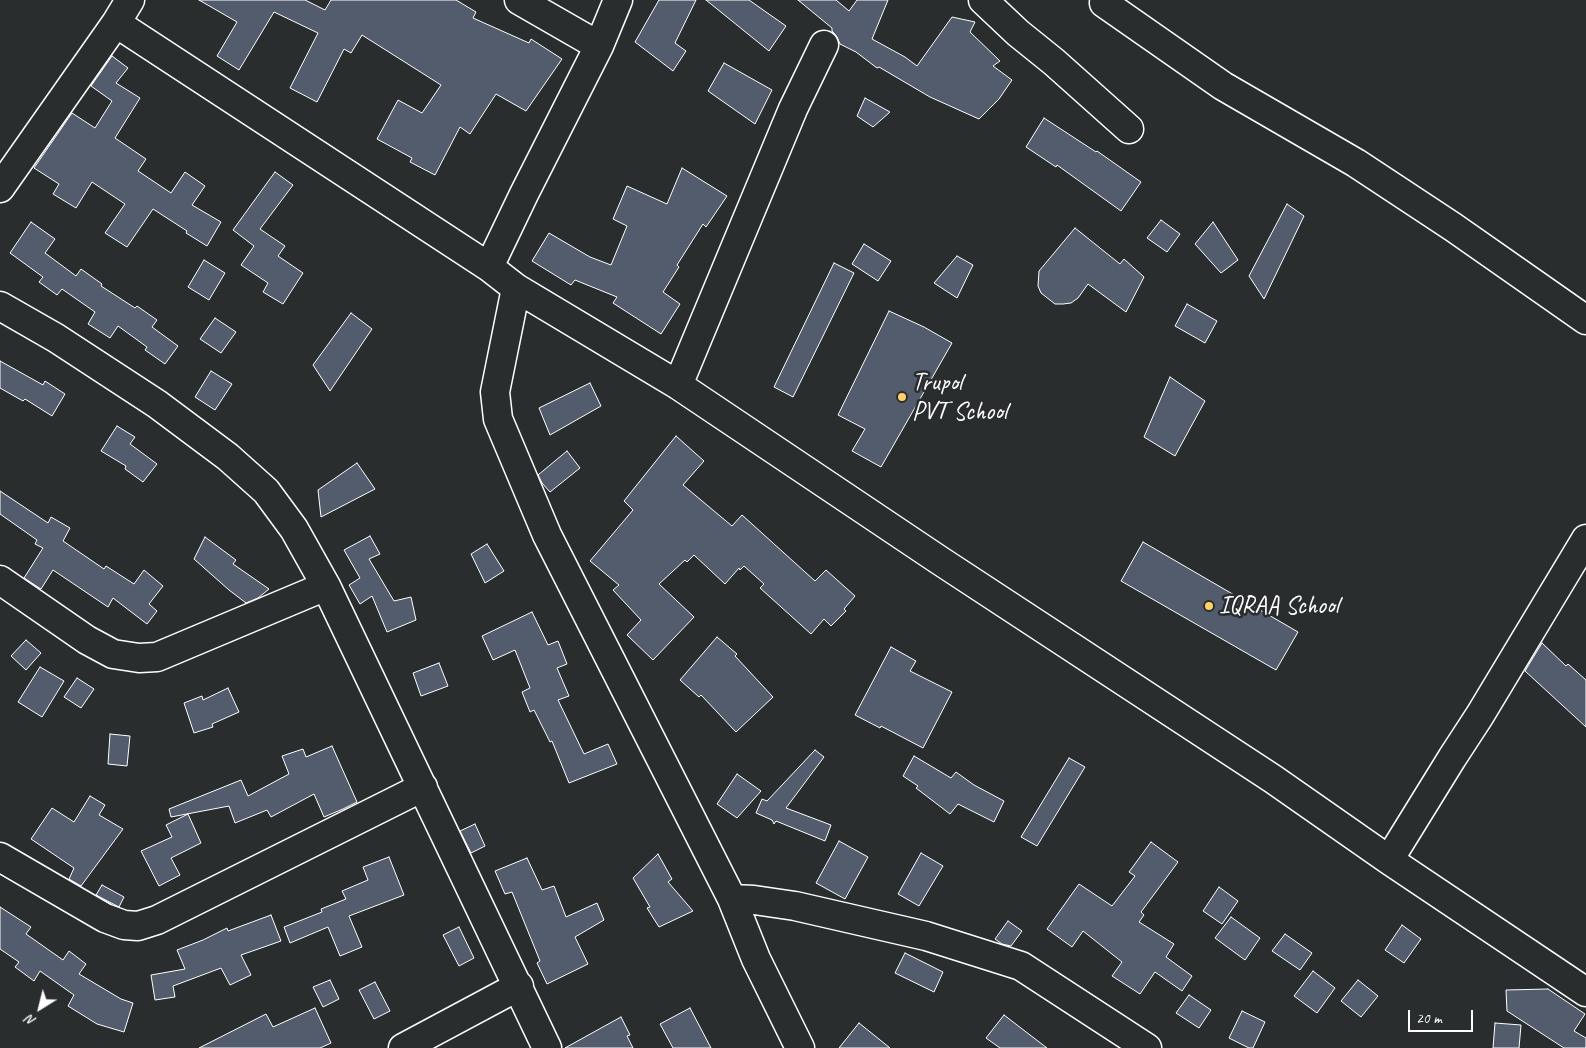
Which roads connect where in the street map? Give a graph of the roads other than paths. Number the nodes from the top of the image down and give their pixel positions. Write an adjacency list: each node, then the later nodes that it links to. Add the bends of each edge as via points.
1 (519, 0): 7 (street)
2 (618, 0): 7 (street)
3 (983, 0): 8 (street)
4 (1104, 3): 13 (street, via 1223,86 1356,163)
5 (123, 11): 9 (street); 10 (street)
6 (824, 45): 14 (street, via 793,109)
7 (599, 46): 10 (street)
8 (1129, 129)
9 (0, 188)
10 (489, 268): 11 (street)
11 (516, 288): 14 (street); 21 (street, via 495,392 498,420 546,535)
12 (0, 306): 17 (street, via 56,338 157,404 241,468 266,491 294,529)
13 (1586, 320)
14 (678, 385): 20 (street, via 1273,779)
15 (1586, 539): 20 (street)
16 (0, 580): 17 (street, via 87,640 112,654 139,658 157,657)
17 (326, 586): 18 (street)
18 (423, 787): 19 (street, via 157,920 138,926 105,918); 22 (street)
19 (0, 857)
20 (1389, 860): 23 (street)
21 (732, 899): 26 (street, via 756,959); 27 (street, via 795,906 926,936 1021,966)
22 (519, 986): 24 (street); 25 (street)
23 (1586, 992)
24 (403, 1048)
25 (547, 1048)
26 (800, 1048)
27 (1148, 1048)

